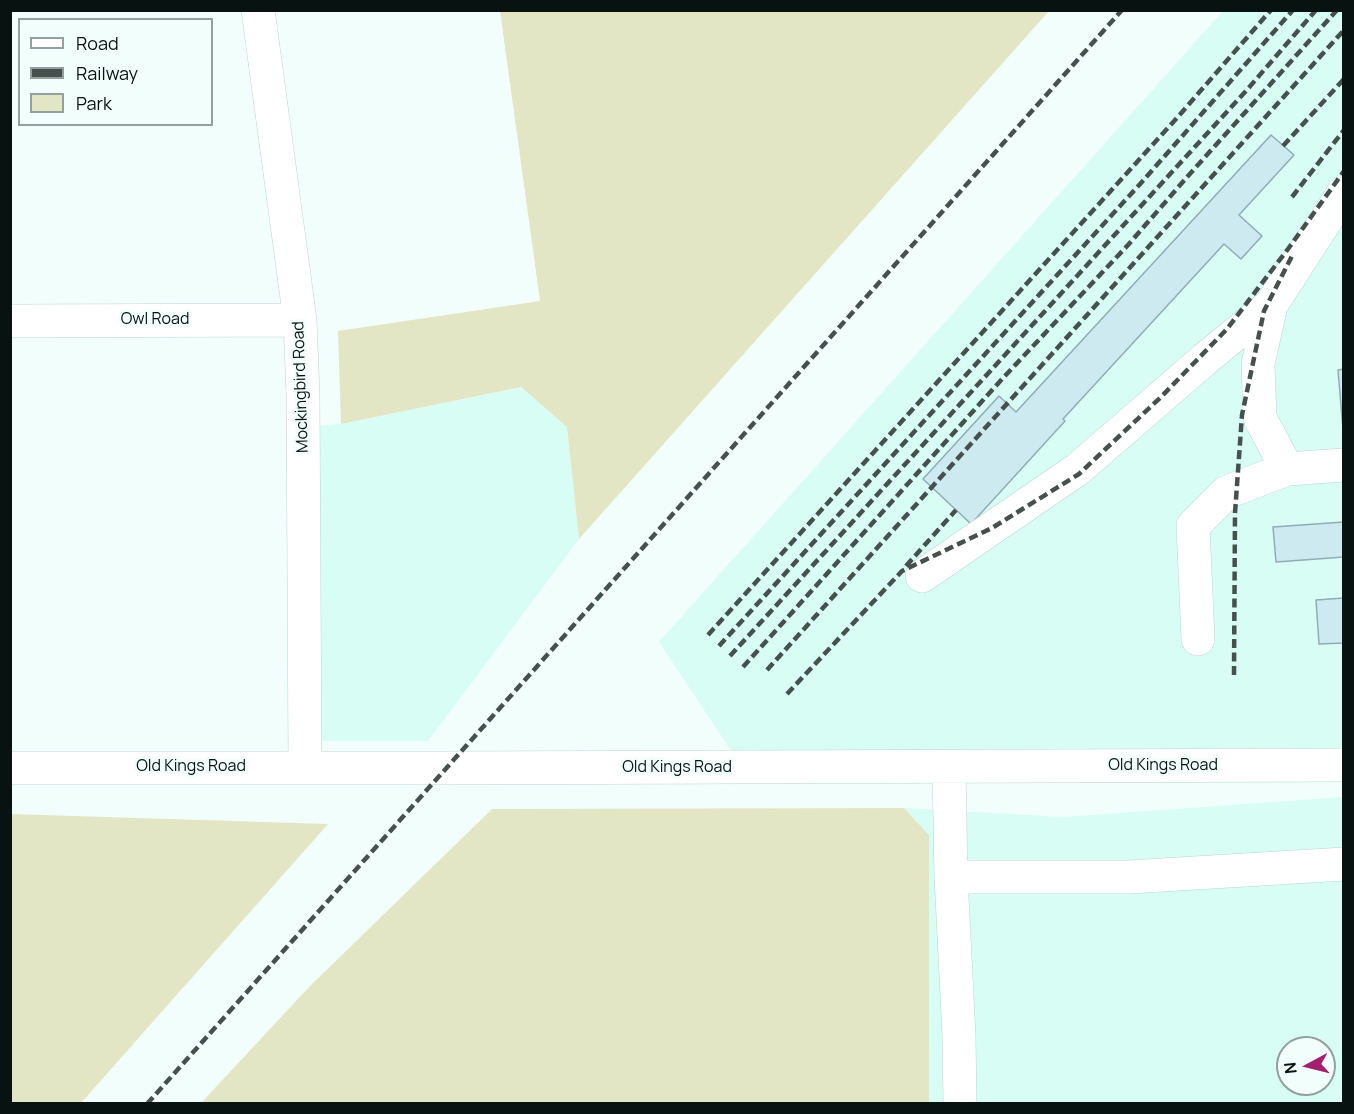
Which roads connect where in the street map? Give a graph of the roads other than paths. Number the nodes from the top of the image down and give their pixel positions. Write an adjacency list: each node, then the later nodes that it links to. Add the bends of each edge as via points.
1 (258, 10): 4 (street, Mockingbird Road)
2 (1344, 192): 3 (street)
3 (1271, 305): 7 (street, via 1258,364 1260,418); 8 (street, via 1078,469)
4 (300, 320): 5 (street, Owl Road); 11 (street, Mockingbird Road)
5 (10, 321)
6 (1344, 465): 7 (street)
7 (1287, 469): 9 (street, via 1227,492 1193,526)
8 (922, 576)
9 (1198, 639)
10 (1344, 765): 12 (street, Old Kings Road)
11 (305, 767): 12 (street, Old Kings Road); 13 (street, Old Kings Road)
12 (949, 767): 15 (street)
13 (10, 768)
14 (1344, 864): 15 (street, via 1129,877)
15 (951, 877): 16 (street)
16 (960, 1104)

